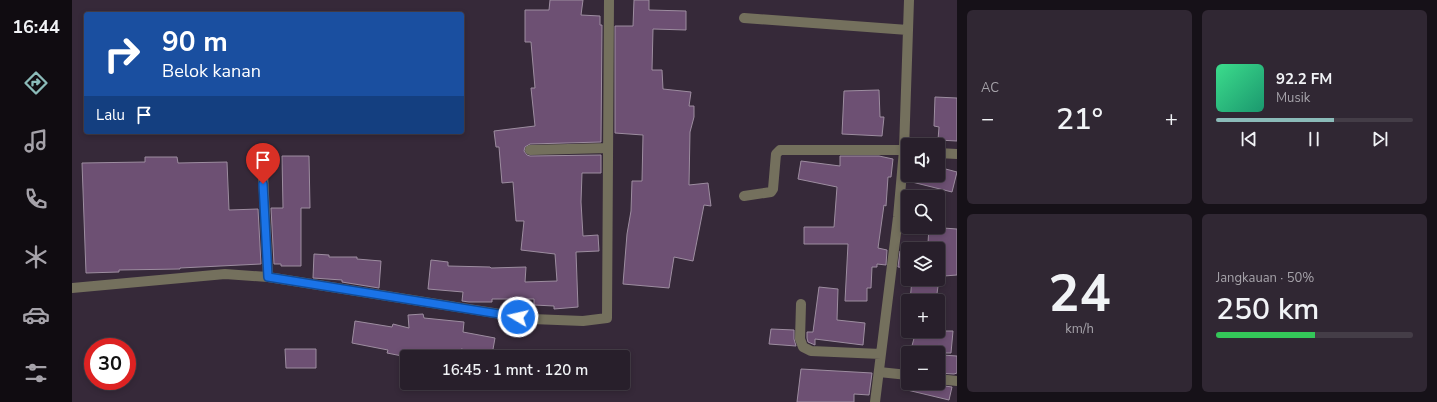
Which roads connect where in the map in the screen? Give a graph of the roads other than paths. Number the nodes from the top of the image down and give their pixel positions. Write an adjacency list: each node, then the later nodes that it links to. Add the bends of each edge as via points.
1 (609, 0): 6 (street)
2 (909, 0): 4 (street)
3 (744, 18): 4 (street)
4 (908, 30): 5 (street)
5 (906, 138)
6 (608, 148): 7 (street); 14 (street, via 607,318 532,319)
7 (530, 150)
8 (901, 150): 13 (street, via 780,150 776,154 771,192)
9 (262, 153): 14 (street)
10 (945, 153): 11 (street)
11 (957, 154)
12 (902, 182): 17 (street)
13 (744, 196)
14 (268, 277): 15 (street, via 225,274)
15 (72, 288)
16 (801, 304): 17 (street, via 800,339 803,347 811,351)
17 (881, 354): 18 (street)
18 (879, 372): 19 (street); 22 (street)
19 (901, 374)
20 (945, 380): 21 (street)
21 (957, 381)
22 (876, 402)

